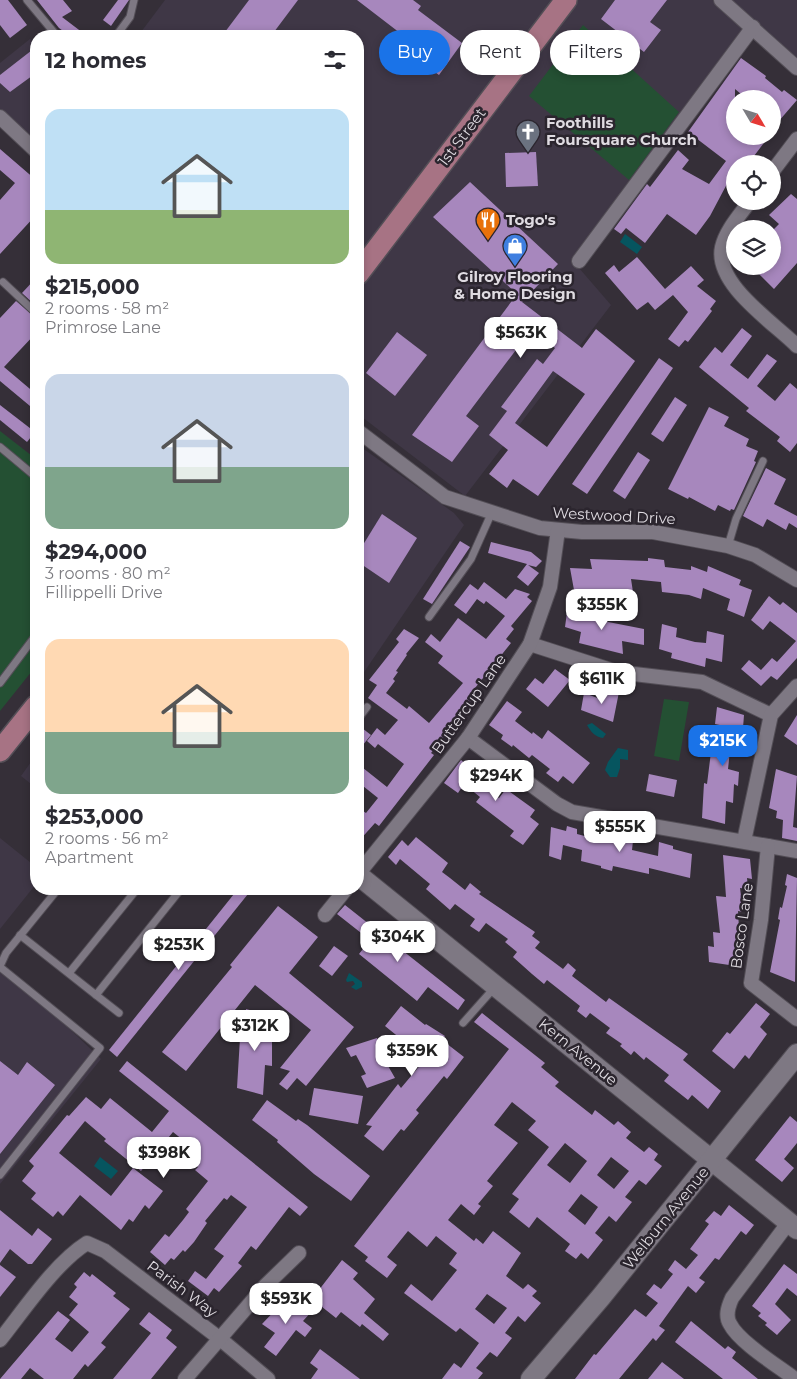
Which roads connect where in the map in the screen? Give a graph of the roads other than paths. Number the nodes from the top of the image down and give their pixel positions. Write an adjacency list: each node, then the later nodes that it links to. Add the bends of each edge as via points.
1 (26, 0): 6 (lane)
2 (134, 0): 7 (lane, via 130,17)
3 (566, 0): 15 (main road, 1st Street)
4 (721, 0): 5 (street)
5 (753, 27): 8 (street); 14 (street)
6 (52, 30)
7 (120, 30)
8 (797, 68)
9 (0, 117): 11 (street)
10 (797, 139): 12 (street)
11 (30, 145)
12 (781, 160)
13 (744, 210): 18 (street, via 723,246 721,260 724,271 738,292)
14 (579, 261)
15 (364, 266)
16 (3, 282): 17 (lane)
17 (30, 307)
18 (797, 346)
19 (364, 436): 23 (street, Westwood Drive, via 445,497)
20 (0, 447): 22 (lane)
21 (763, 461): 25 (lane, via 736,519)
22 (30, 472)
23 (492, 512): 24 (street, Westwood Drive, via 540,528); 27 (lane, via 471,559)
24 (558, 530): 25 (street, Westwood Drive, via 653,532); 29 (street, Buttercup Lane, via 550,587)
25 (728, 546): 26 (street, Westwood Drive, via 755,555)
26 (797, 580)
27 (429, 617)
28 (30, 643): 30 (lane)
29 (530, 644): 35 (street, via 617,672 702,682); 36 (street, Buttercup Lane)
30 (0, 683)
31 (797, 686): 35 (street)
32 (367, 707): 33 (lane)
33 (364, 711)
34 (30, 713): 37 (main road)
35 (771, 715): 38 (street)
36 (468, 738): 38 (street, via 572,812); 41 (street, Buttercup Lane)
37 (0, 749)
38 (744, 841): 39 (street)
39 (768, 846): 40 (street); 54 (street, Bosco Lane, via 762,920 751,983)
40 (797, 851)
41 (364, 867)
42 (364, 879): 51 (street, Kern Avenue)
43 (53, 895): 48 (lane)
44 (132, 895): 50 (lane)
45 (176, 895): 52 (lane)
46 (341, 895): 47 (street)
47 (325, 915)
48 (20, 935): 49 (lane, via 6,952); 50 (lane)
49 (0, 966): 58 (lane, via 100,1048)
50 (69, 973): 52 (lane)
51 (495, 986): 55 (lane); 57 (street, Kern Avenue)
52 (96, 994): 53 (lane)
53 (119, 1013)
54 (797, 1019)
55 (463, 1023)
56 (797, 1054): 57 (street, Welburn Avenue)
57 (713, 1160): 59 (street, Kern Avenue); 65 (street, Welburn Avenue)
58 (0, 1175)
59 (793, 1226): 66 (street, via 732,1298 727,1309 728,1323 738,1335)
60 (299, 1253): 62 (street)
61 (0, 1338): 62 (street, Parish Way, via 74,1251 87,1243 96,1245)
62 (219, 1338): 63 (street); 64 (street, Parish Way)
63 (185, 1379)
64 (268, 1379)
65 (531, 1379)
66 (795, 1379)

